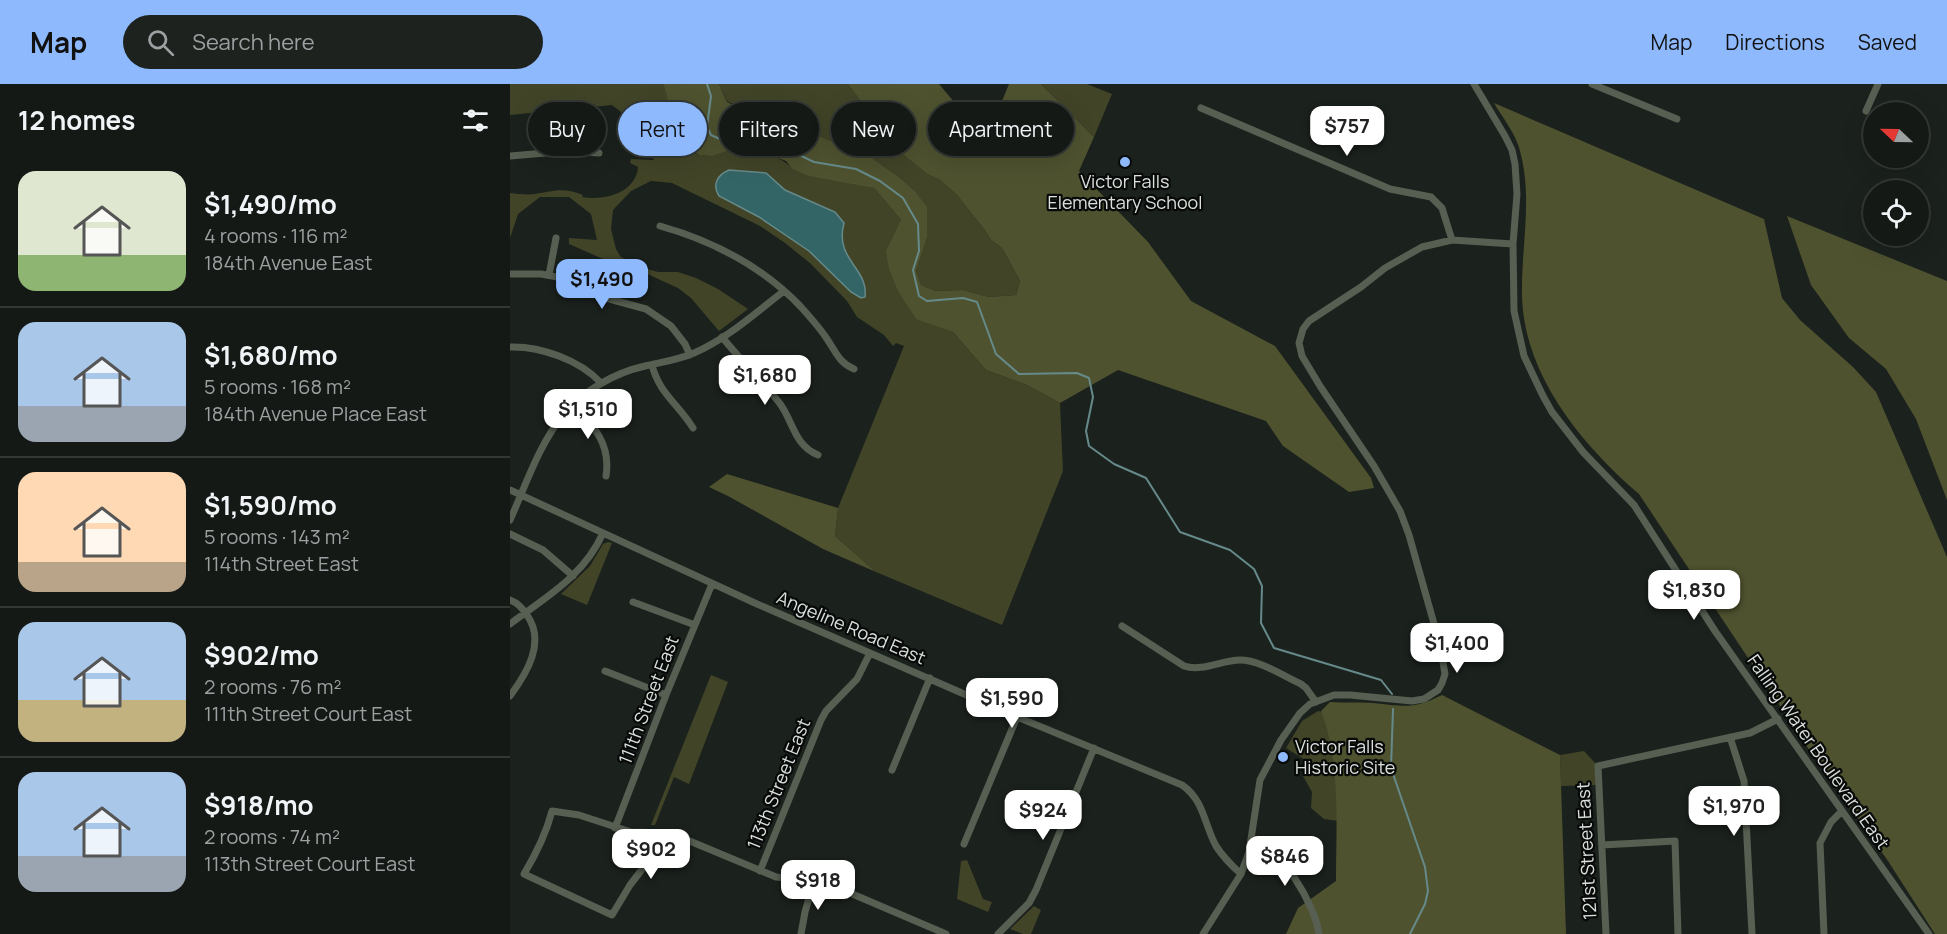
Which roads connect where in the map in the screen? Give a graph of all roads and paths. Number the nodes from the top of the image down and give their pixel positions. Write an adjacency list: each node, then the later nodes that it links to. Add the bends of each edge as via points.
1 (1474, 84): 12 (street, Falling Water Boulevard East, via 1512,150 1517,194)
2 (1592, 84): 6 (street)
3 (1878, 84): 4 (street)
4 (1870, 102)
5 (1201, 108): 11 (street, via 1390,189 1431,197 1442,208)
6 (1677, 119)
7 (528, 154): 8 (street)
8 (510, 156)
9 (660, 226): 15 (street, via 717,246 751,265)
10 (556, 238): 14 (street)
11 (1452, 240): 12 (street); 44 (street, via 1432,243 1407,254 1309,321 1301,335 1299,343 1306,362 1400,511 1440,645 1444,674 1438,690 1416,701 1350,694)
12 (1513, 244): 46 (street, Falling Water Boulevard East, via 1518,333 1543,396 1583,452 1634,505 1715,631)
13 (510, 274): 14 (street)
14 (549, 275): 18 (street, via 655,314 678,334)
15 (784, 291): 16 (street); 20 (street, via 828,339 839,359)
16 (722, 338): 18 (street); 24 (street, via 781,405 799,441)
17 (510, 347): 21 (street, via 550,353 585,370)
18 (690, 355): 19 (street)
19 (651, 365): 21 (street); 23 (street, via 663,392)
20 (854, 369)
21 (601, 383): 22 (street)
22 (573, 405): 25 (street, via 602,439 607,456); 27 (street, via 555,426)
23 (693, 428)
24 (818, 455)
25 (606, 476)
26 (510, 490): 27 (street, Angeline Road East)
27 (521, 495): 28 (street); 29 (street, Angeline Road East)
28 (510, 520)
29 (603, 533): 31 (street); 32 (street, Angeline Road East)
30 (510, 534): 31 (street, via 543,550)
31 (573, 576): 35 (street)
32 (712, 584): 37 (street, 111th Street East); 39 (street, Angeline Road East)
33 (510, 600): 35 (street)
34 (633, 602): 37 (street)
35 (525, 613): 36 (street); 43 (street, via 535,634 535,648 525,674)
36 (510, 624)
37 (695, 625): 42 (street, 111th Street East)
38 (1122, 626): 44 (street, via 1188,668 1248,660 1301,684)
39 (870, 653): 41 (street, Angeline Road East); 56 (street, 113th Street East, via 857,679 821,720)
40 (605, 671): 42 (street)
41 (930, 678): 45 (street, Angeline Road East); 49 (street)
42 (666, 695): 51 (street, 111th Street East)
43 (510, 696)
44 (1316, 702): 53 (street, via 1295,718 1263,773)
45 (1017, 717): 48 (street, Angeline Road East); 54 (street)
46 (1778, 719): 47 (street, via 1750,733); 50 (street, Falling Water Boulevard East)
47 (1730, 737): 55 (street, 121st Street East, via 1598,766); 66 (street, via 1744,781)
48 (1094, 748): 57 (street, Angeline Road East, via 1188,789 1200,804 1223,857); 61 (street, via 1036,890 1029,903)
49 (892, 770)
50 (1841, 812): 67 (street, via 1831,822 1820,850); 68 (street, Falling Water Boulevard East)
51 (615, 828): 52 (street); 52 (street, via 579,815 552,811 524,874 612,915 650,859)
52 (653, 834): 56 (street, via 680,837)
53 (1252, 838): 57 (street); 63 (street, via 1269,848 1298,885)
54 (964, 844)
55 (1602, 844): 64 (street, 121st Street East); 65 (street, via 1675,841)
56 (760, 871): 58 (street)
57 (1241, 874): 62 (street)
58 (814, 881): 59 (street); 60 (street, via 836,886)
59 (801, 934)
60 (946, 934)
61 (998, 934)
62 (1203, 934)
63 (1319, 934)
64 (1606, 934)
65 (1678, 934)
66 (1752, 934)
67 (1824, 934)
68 (1929, 934)

